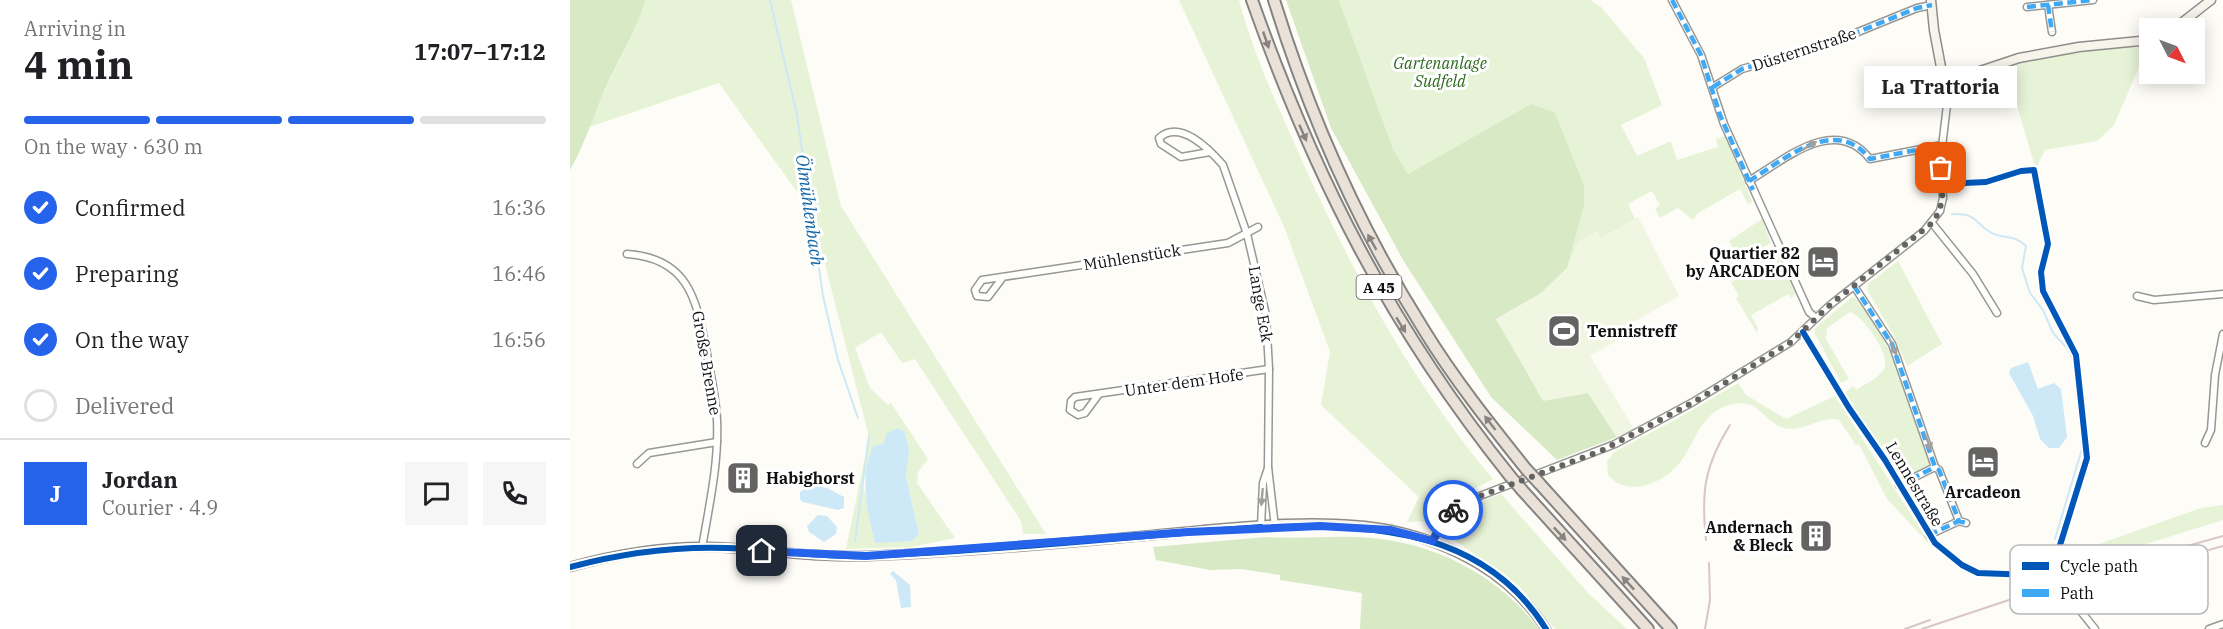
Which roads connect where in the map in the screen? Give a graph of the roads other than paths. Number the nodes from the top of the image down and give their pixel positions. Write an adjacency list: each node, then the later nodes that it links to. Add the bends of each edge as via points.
1 (1252, 0): 50 (highway, A 45, one-way to 50, bridge, via 1294,115 1338,210 1372,275 1442,387 1510,476)
2 (1274, 0): 48 (highway, A 45, one-way to 2, bridge, via 1526,469 1424,331 1370,238 1320,131)
3 (1672, 0): 13 (street, via 1697,46)
4 (2093, 0): 7 (street)
5 (2211, 0): 9 (street)
6 (1931, 2): 12 (street); 13 (street, Düsternstraße, via 1826,45 1742,69)
7 (2048, 5): 8 (street); 10 (street)
8 (2027, 8)
9 (2188, 18)
10 (2052, 32)
11 (2139, 41): 12 (street, via 2019,58)
12 (1944, 83): 14 (street, via 1947,105)
13 (1713, 87): 16 (street, via 1720,115)
14 (1941, 145): 16 (street, one-way to 14, via 1827,138 1847,142 1870,159); 17 (street)
15 (1209, 152): 15 (street, Lange Eck, via 1185,133 1176,131 1159,138 1161,144 1181,157); 20 (street, Lange Eck, via 1223,165)
16 (1749, 181): 27 (street, via 1801,295)
17 (1943, 184): 18 (street, via 1942,205); 42 (street, Lennestraße, via 1986,182 2034,170 2048,244 2041,272 2043,291 2076,355 2087,458)
18 (1932, 223): 23 (street); 26 (street, via 1973,274)
19 (1258, 227): 20 (street, Mühlenstück)
20 (1247, 234): 22 (street, Mühlenstück, via 1228,243); 30 (street, Lange Eck, via 1266,315)
21 (627, 254): 32 (street, Große Brenne, via 648,255 678,272 691,290 699,309 714,392)
22 (1003, 277): 22 (street, Mühlenstück, via 982,280 975,290 977,296 988,297)
23 (1854, 286): 27 (street); 36 (street, Lennestraße, one-way to 36, via 1892,344)
24 (2223, 294): 25 (street, via 2154,300)
25 (2137, 296)
26 (1997, 313)
27 (1816, 318): 28 (street)
28 (1803, 332): 37 (street, Lennestraße); 41 (street, via 1765,359 1629,438 1459,504 1444,518)
29 (2223, 334): 33 (street, via 2211,430)
30 (1269, 369): 31 (street, Unter dem Hofe); 35 (street, Lange Eck)
31 (1099, 394): 31 (street, Unter dem Hofe, via 1075,397 1071,410 1078,415 1085,413)
32 (717, 442): 34 (street, via 649,453); 43 (street, Große Brenne)
33 (2205, 443)
34 (636, 464)
35 (1268, 467): 38 (street, Lange Eck, one-way to 38, via 1263,483); 39 (street, Lange Eck)
36 (1935, 467): 37 (street, Lennestraße); 40 (street, Lennestraße, via 1963,522)
37 (1899, 485): 40 (street, Lennestraße)
38 (1261, 527): 39 (street); 43 (street, via 866,556)
39 (1275, 527): 41 (street, via 1364,527)
40 (1929, 535): 45 (street, Lennestraße, via 1946,553 1978,573)
41 (1433, 541): 49 (street, via 1457,551 1504,582)
42 (2060, 545)
43 (702, 548): 44 (street, via 640,551)
44 (570, 567)
45 (2010, 574)
46 (2083, 614): 51 (street)
47 (2223, 624): 52 (street)
48 (1669, 627)
49 (1546, 629)
50 (1648, 629)
51 (2096, 629)
52 (2209, 629)

